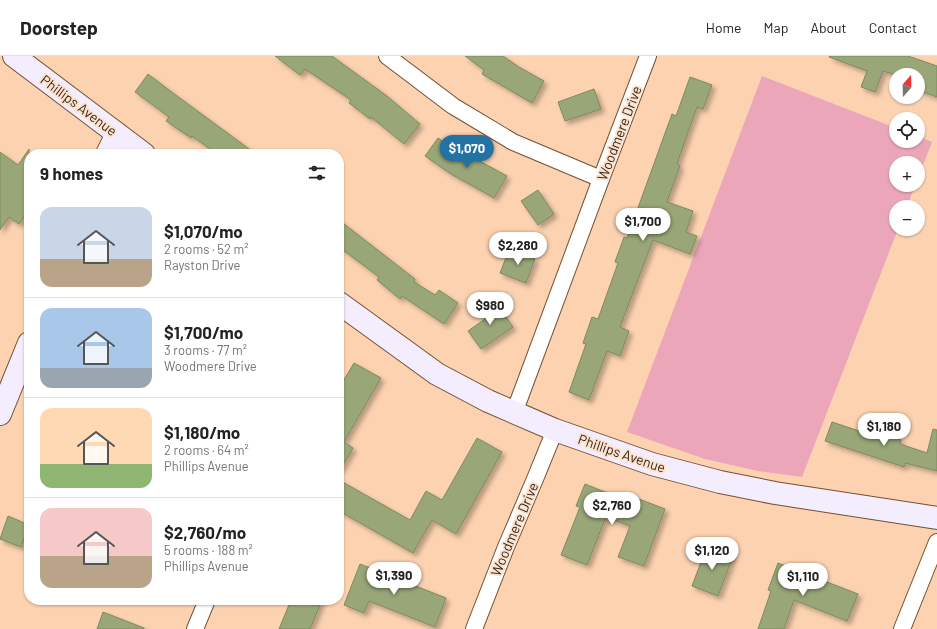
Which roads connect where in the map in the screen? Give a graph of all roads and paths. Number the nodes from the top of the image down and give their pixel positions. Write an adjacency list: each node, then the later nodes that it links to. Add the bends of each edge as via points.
1 (387, 56): 7 (street, via 453,106 513,142)
2 (648, 56): 7 (street, Woodmere Drive)
3 (24, 59): 4 (street, Phillips Avenue)
4 (117, 134): 5 (street); 6 (street, Phillips Avenue)
5 (110, 149)
6 (137, 149)
7 (601, 179): 10 (street, Woodmere Drive)
8 (344, 307): 10 (street, Phillips Avenue, via 437,374)
9 (24, 355): 11 (street)
10 (514, 413): 12 (street, Phillips Avenue)
11 (0, 414)
12 (555, 430): 13 (street, Phillips Avenue, via 671,470 726,483); 17 (street, Woodmere Drive)
13 (937, 518)
14 (937, 542): 18 (street)
15 (205, 605): 16 (street)
16 (195, 629)
17 (474, 629)
18 (902, 629)

